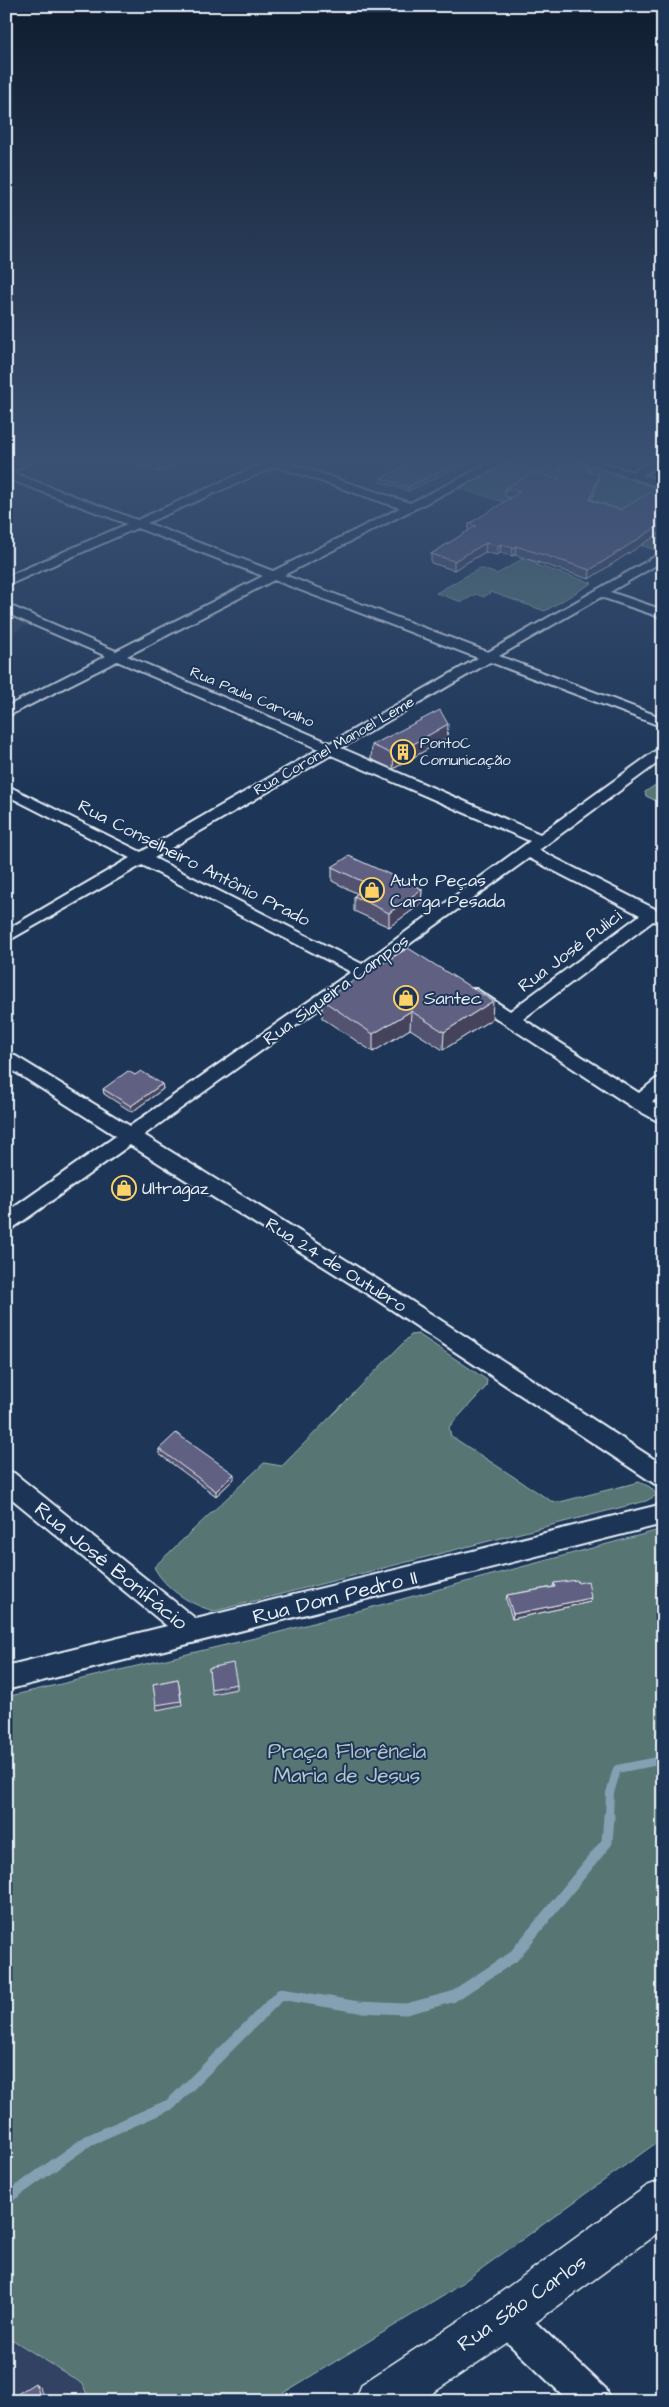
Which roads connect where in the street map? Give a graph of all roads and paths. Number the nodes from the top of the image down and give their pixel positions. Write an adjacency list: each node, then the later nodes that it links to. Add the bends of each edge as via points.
1 (34, 569): 6 (street)
2 (259, 569): 5 (street)
3 (285, 569): 5 (street)
4 (641, 569): 7 (street, Rua Coronel Manoel Leme)
5 (274, 575): 10 (street); 11 (street)
6 (6, 582)
7 (598, 592): 9 (street); 11 (street, Rua Coronel Manoel Leme)
8 (6, 608): 10 (street, Rua Paula Carvalho)
9 (663, 614)
10 (116, 656): 12 (street); 14 (street, Rua Paula Carvalho)
11 (488, 657): 13 (street); 14 (street, Rua Coronel Manoel Leme)
12 (6, 714)
13 (663, 723)
14 (332, 748): 17 (street, Rua Paula Carvalho); 18 (street, Rua Coronel Manoel Leme)
15 (663, 752): 17 (street, Rua Siqueira Campos)
16 (6, 789): 18 (street, Rua Conselheiro Antônio Prado)
17 (533, 845): 19 (street, Rua Paula Carvalho); 21 (street, Rua Siqueira Campos)
18 (141, 858): 20 (street, Rua Coronel Manoel Leme); 23 (street, Rua Conselheiro Antônio Prado)
19 (657, 917): 25 (street, Rua José Pulici)
20 (6, 937)
21 (396, 947): 22 (street); 23 (street, Rua Siqueira Campos)
22 (413, 957)
23 (363, 972): 30 (street, Rua Siqueira Campos)
24 (454, 983): 25 (street)
25 (511, 1019): 28 (street)
26 (6, 1058): 30 (street, Rua 24 de Outubro)
27 (663, 1083): 28 (street)
28 (639, 1103): 29 (street)
29 (663, 1118)
30 (132, 1135): 31 (street, Rua Siqueira Campos); 32 (street, Rua 24 de Outubro, via 384,1294)
31 (6, 1223)
32 (663, 1477)
33 (6, 1480): 35 (street, Rua José Bonifácio)
34 (663, 1514): 35 (street, Rua Dom Pedro II)
35 (194, 1632): 36 (street, Rua Dom Pedro II)
36 (6, 1678)
37 (663, 2202): 38 (main road, Rua São Carlos)
38 (505, 2317): 39 (main road, Rua São Carlos); 40 (street)
39 (379, 2401)
40 (594, 2401)

